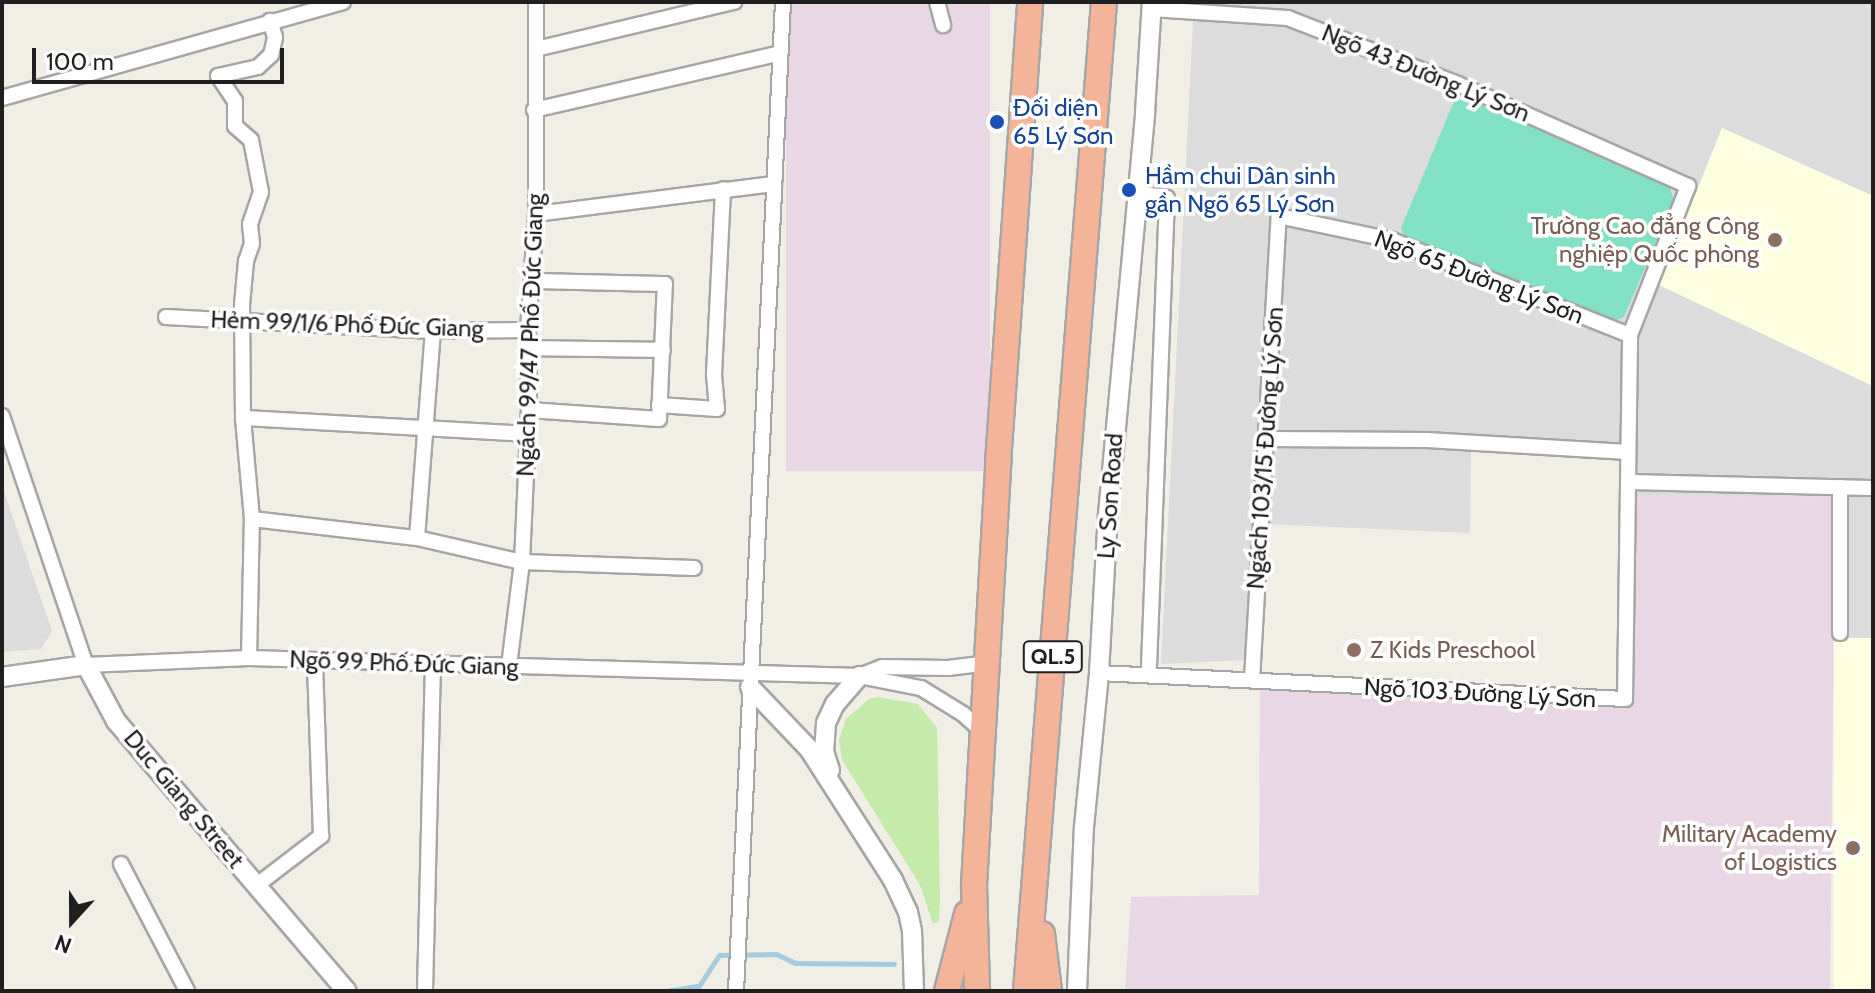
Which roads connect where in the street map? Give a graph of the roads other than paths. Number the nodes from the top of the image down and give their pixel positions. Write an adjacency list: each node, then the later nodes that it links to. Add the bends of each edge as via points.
1 (343, 2): 9 (street)
2 (536, 2): 11 (street, Ngách 99/47 Phố Đức Giang)
3 (734, 2): 11 (street)
4 (783, 2): 12 (street)
5 (937, 2): 10 (street)
6 (1030, 2): 48 (highway, QL.5)
7 (1104, 2): 61 (highway, Ly Son Road / QL.5)
8 (1152, 6): 16 (street, Ngõ 43 Đường Lý Sơn, via 1288,18 1458,84); 18 (street, Ly Son Road)
9 (270, 21): 13 (street); 23 (street, via 275,37 271,55 258,67 218,76 235,101 235,126 251,140 261,192 250,224)
10 (943, 25)
11 (536, 49): 14 (street, Ngách 99/47 Phố Đức Giang)
12 (780, 53): 14 (street); 15 (street)
13 (2, 98)
14 (534, 110): 19 (street, Ngách 99/47 Phố Đức Giang)
15 (774, 184): 17 (street); 57 (street)
16 (1688, 186): 26 (street, Ngõ 103 Đường Lý Sơn)
17 (723, 189): 19 (street); 30 (street, via 717,409)
18 (1137, 193): 52 (street, Ly Son Road); 53 (street, via 1167,198)
19 (536, 214): 21 (street, Ngách 99/47 Phố Đức Giang)
20 (1279, 216): 26 (street, Ngõ 65 Đường Lý Sơn, via 1392,240); 35 (street, Ngách 103/15 Đường Lý Sơn)
21 (533, 281): 24 (street, Ngách 99/47 Phố Đức Giang); 28 (street, via 665,284)
22 (166, 317): 23 (street, Hẻm 99/1/6 Phố Đức Giang)
23 (243, 320): 25 (street, Hẻm 99/1/6 Phố Đức Giang); 32 (street)
24 (528, 330): 25 (street, Hẻm 99/1/6 Phố Đức Giang); 27 (street, Ngách 99/47 Phố Đức Giang)
25 (433, 331): 33 (street)
26 (1630, 335): 37 (street, Ngõ 103 Đường Lý Sơn)
27 (528, 348): 28 (street); 29 (street, Ngách 99/47 Phố Đức Giang)
28 (663, 350): 30 (street)
29 (529, 410): 30 (street); 34 (street, Ngách 99/47 Phố Đức Giang)
30 (659, 412)
31 (2, 416): 36 (street)
32 (243, 418): 33 (street); 41 (street)
33 (425, 429): 34 (street); 42 (street)
34 (527, 434): 43 (street, Ngách 99/47 Phố Đức Giang)
35 (1267, 439): 37 (street, via 1427,440); 56 (street, Ngách 103/15 Đường Lý Sơn)
36 (6, 443): 50 (street)
37 (1628, 452): 38 (street, Ngõ 103 Đường Lý Sơn)
38 (1628, 482): 39 (street); 56 (street, Ngõ 103 Đường Lý Sơn, via 1625,699)
39 (1840, 487): 40 (street); 45 (street)
40 (1873, 488)
41 (252, 519): 42 (street); 46 (street)
42 (417, 538): 43 (street)
43 (522, 562): 44 (street); 51 (street, Ngách 99/47 Phố Đức Giang)
44 (694, 568)
45 (1840, 633)
46 (249, 658): 47 (street, Ngõ 99 Phố Đức Giang); 50 (street, Ngõ 99 Phố Đức Giang)
47 (315, 660): 49 (street, Ngõ 99 Phố Đức Giang); 62 (street, via 321,836)
48 (987, 663): 54 (street, via 882,667); 58 (highway, QL.5)
49 (433, 664): 51 (street, Ngõ 99 Phố Đức Giang); 66 (street)
50 (86, 665): 55 (street); 62 (street, Duc Giang Street, via 116,721)
51 (509, 666): 57 (street, Ngõ 99 Phố Đức Giang, via 723,673)
52 (1099, 673): 53 (street, Ngõ 103 Đường Lý Sơn); 73 (street, Ly Son Road, via 1084,827)
53 (1149, 675): 56 (street, Ngõ 103 Đường Lý Sơn)
54 (859, 676): 57 (street, Ngõ 99 Phố Đức Giang); 58 (street, via 921,688); 59 (street, via 835,704 824,733 828,768)
55 (2, 677)
56 (1252, 679)
57 (750, 680): 59 (street, via 803,742); 67 (street)
58 (983, 732): 63 (highway, QL.5)
59 (860, 830): 68 (street, via 908,912)
60 (121, 864): 64 (street)
61 (1037, 884): 71 (highway, Ly Son Road / QL.5); 72 (highway, Ly Son Road)
62 (257, 885): 65 (street, Duc Giang Street)
63 (974, 885): 69 (highway); 70 (highway, QL.5)
64 (187, 991)
65 (347, 991)
66 (425, 991)
67 (736, 991)
68 (914, 991)
69 (947, 991)
70 (977, 991)
71 (1026, 991)
72 (1049, 991)
73 (1077, 991)

